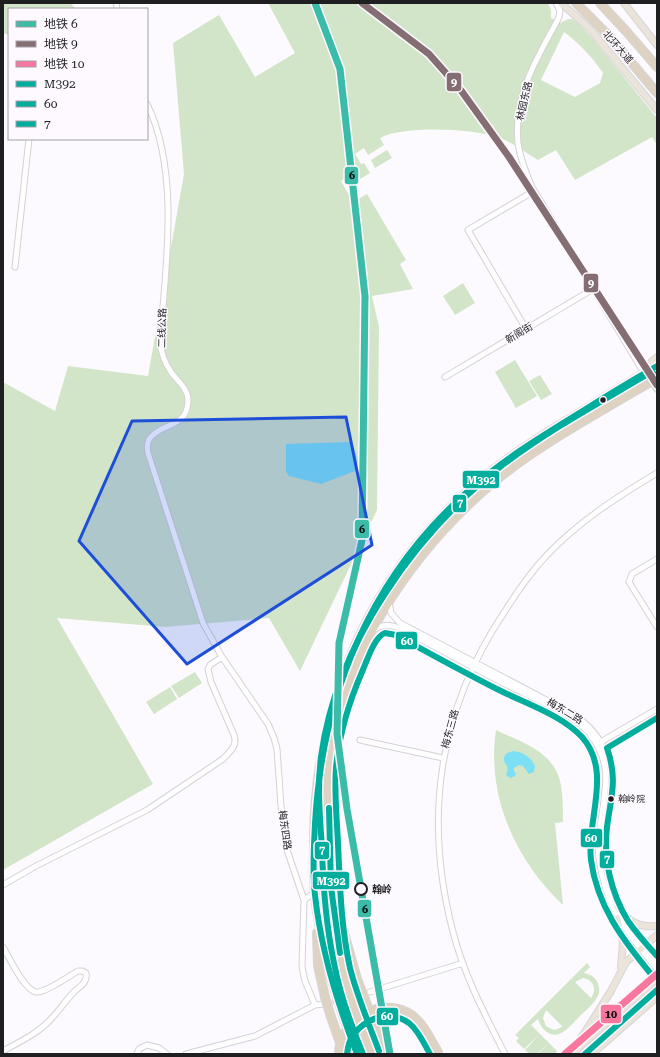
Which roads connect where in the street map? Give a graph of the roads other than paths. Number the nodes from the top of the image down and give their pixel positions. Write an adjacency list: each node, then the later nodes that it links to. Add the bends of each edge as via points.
1 (556, 3): 7 (street, via 560,11)
2 (561, 3): 6 (main road)
3 (576, 3): 9 (highway, 北环大道)
4 (600, 3): 11 (highway, 北环大道)
5 (624, 3): 10 (main road)
6 (574, 14): 7 (street, via 565,13); 8 (main road)
7 (558, 19): 16 (street, 林园东路, via 531,72 518,121 518,144)
8 (585, 24): 9 (main road); 14 (main road)
9 (616, 44): 12 (highway, 北环大道)
10 (657, 45)
11 (657, 67)
12 (657, 93)
13 (148, 107): 31 (street, 二线公路, via 157,130 167,181 161,351 171,372 187,393 188,400 182,418 150,437 148,453 203,623)
14 (657, 110)
15 (30, 140): 17 (street)
16 (534, 191): 18 (street, 林园东路); 19 (street, via 468,230)
17 (15, 268)
18 (593, 290): 19 (street, 新阁街); 22 (street, 林园东路)
19 (526, 329): 23 (street, 新阁街)
20 (657, 357): 22 (main road, via 652,360)
21 (657, 366): 22 (highway)
22 (644, 374): 40 (highway, via 534,440 476,484 426,533 382,593 359,636 339,684 323,746 315,798)
23 (445, 377)
24 (654, 379): 25 (main road); 28 (highway, via 540,448 491,484 434,541)
25 (657, 390)
26 (657, 473): 32 (street, 梅东三路, via 608,503 545,557 503,613)
27 (657, 559): 29 (street, via 632,574 629,582)
28 (389, 601): 30 (highway); 32 (street, 梅东二路, via 391,613 400,623)
29 (657, 627)
30 (372, 631): 33 (street, 梅东二路, via 384,625 393,625); 39 (highway, via 340,709 328,767)
31 (222, 657): 38 (street, via 210,665 209,675 236,740 232,750 223,759 147,810); 41 (street, 梅东四路, via 272,730 277,749 287,850)
32 (475, 662): 33 (street, 梅东三路); 36 (street, 梅东二路, via 576,716 592,729)
33 (472, 667): 36 (street, 梅东二路, via 571,718); 37 (street, 梅东三路, via 454,712)
34 (657, 709): 36 (street)
35 (360, 740): 37 (street)
36 (599, 743): 42 (street, 梅东二路, via 606,754 612,774 604,845 608,876); 44 (street, 梅东二路, via 607,781 599,827 600,858 605,886)
37 (443, 758): 50 (street, 梅东三路, via 439,853 447,908)
38 (3, 885)
39 (332, 887): 65 (highway, via 343,970 359,1024); 66 (highway, via 357,979)
40 (315, 892): 41 (street); 43 (highway)
41 (304, 900): 57 (street, 梅东四路, via 302,967)
42 (617, 906): 45 (main road, via 635,924); 48 (street, 梅东二路)
43 (317, 912): 56 (highway, via 318,966); 64 (highway, via 334,989)
44 (617, 918): 48 (street, 梅东二路); 52 (main road, via 623,942)
45 (657, 926)
46 (657, 935): 48 (main road)
47 (3, 947): 58 (street, via 23,981 35,992 78,971 86,973 87,977 42,1028)
48 (642, 947): 49 (street, 梅东二路); 51 (street, 梅东二路); 52 (main road, via 628,959)
49 (657, 962)
50 (463, 963): 54 (street); 68 (street, 梅东三路, via 478,1000)
51 (657, 969)
52 (620, 974): 69 (main road)
53 (657, 979): 69 (main road)
54 (370, 992)
55 (657, 997): 70 (main road)
56 (325, 1001): 57 (street); 63 (highway, bridge)
57 (315, 1005): 61 (street, via 256,1036)
58 (3, 1051)
59 (137, 1054): 60 (street, via 139,1049 147,1045 159,1048)
60 (167, 1054)
61 (186, 1054)
62 (339, 1054): 67 (highway, bridge, via 341,1040 357,1018 372,1010 392,1008 412,1015 420,1022)
63 (344, 1054)
64 (357, 1054)
65 (372, 1054)
66 (388, 1054)
67 (439, 1054)
68 (506, 1054)
69 (572, 1054)
70 (592, 1054)

